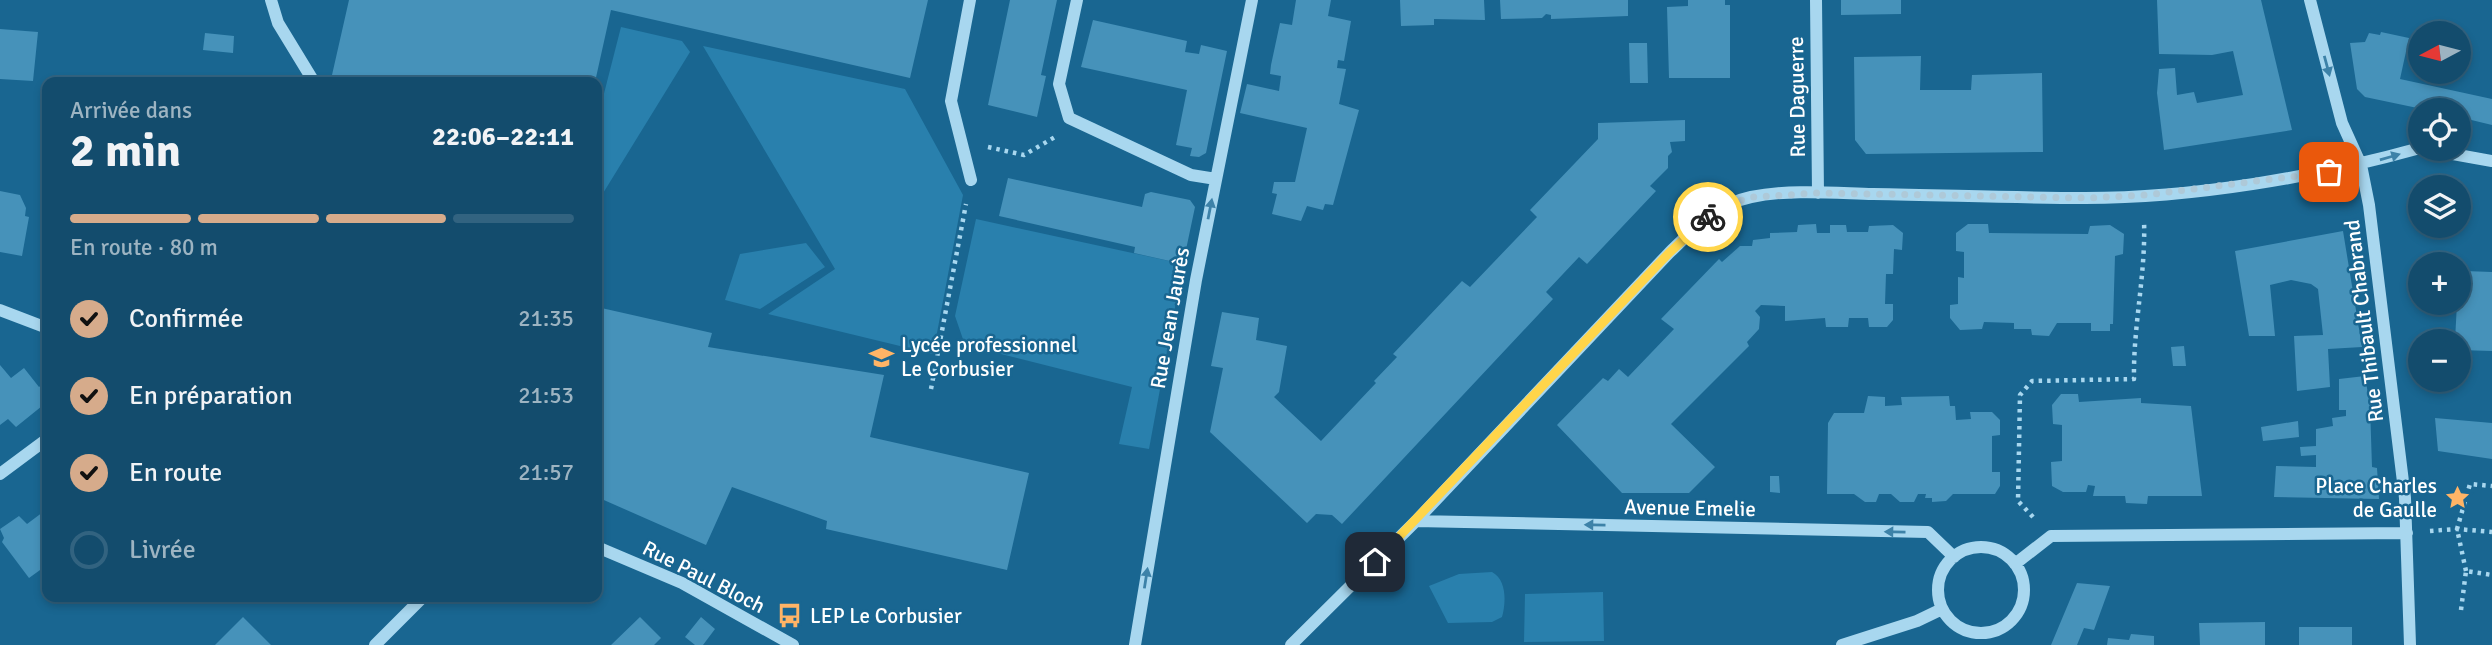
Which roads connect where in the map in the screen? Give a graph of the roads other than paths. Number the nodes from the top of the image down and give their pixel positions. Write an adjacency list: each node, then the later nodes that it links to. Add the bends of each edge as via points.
1 (271, 0): 7 (street, via 278,23)
2 (970, 0): 13 (street, via 951,100)
3 (1077, 0): 12 (street, via 1059,84 1069,118 1191,175)
4 (1252, 0): 12 (street, Rue Jean Jaurès)
5 (1816, 0): 14 (street, Rue Daguerre)
6 (2309, 0): 11 (street, Rue Thibault Chabrand, one-way to 11, via 2342,123)
7 (311, 77)
8 (2408, 152): 11 (street, one-way to 8)
9 (2471, 157): 10 (street)
10 (2492, 161)
11 (2361, 165): 14 (street, via 2316,175 2088,198); 20 (street, Rue Thibault Chabrand, via 2370,205)
12 (1216, 179): 28 (street, Rue Jean Jaurès, one-way to 12)
13 (971, 180)
14 (1818, 193): 19 (street, via 1753,197 1731,203 1705,219)
15 (0, 310): 16 (street)
16 (42, 326)
17 (42, 443): 18 (street)
18 (0, 474)
19 (1416, 521): 22 (street, Avenue Emelie, one-way to 19, via 1928,532); 29 (street)
20 (2407, 533): 23 (street, via 2051,536); 31 (street, Rue Thibault Chabrand)
21 (602, 549): 27 (street, Rue Paul Bloch, via 682,583)
22 (1954, 557): 23 (street, via 1965,550 1992,549); 25 (street, via 1939,580)
23 (2015, 564): 25 (street, via 2024,590 2016,616 2005,626 1977,634 1962,630)
24 (418, 602): 26 (street)
25 (1942, 609): 30 (street)
26 (375, 645)
27 (793, 645)
28 (1135, 645)
29 (1291, 645)
30 (1842, 645)
31 (2410, 645)

